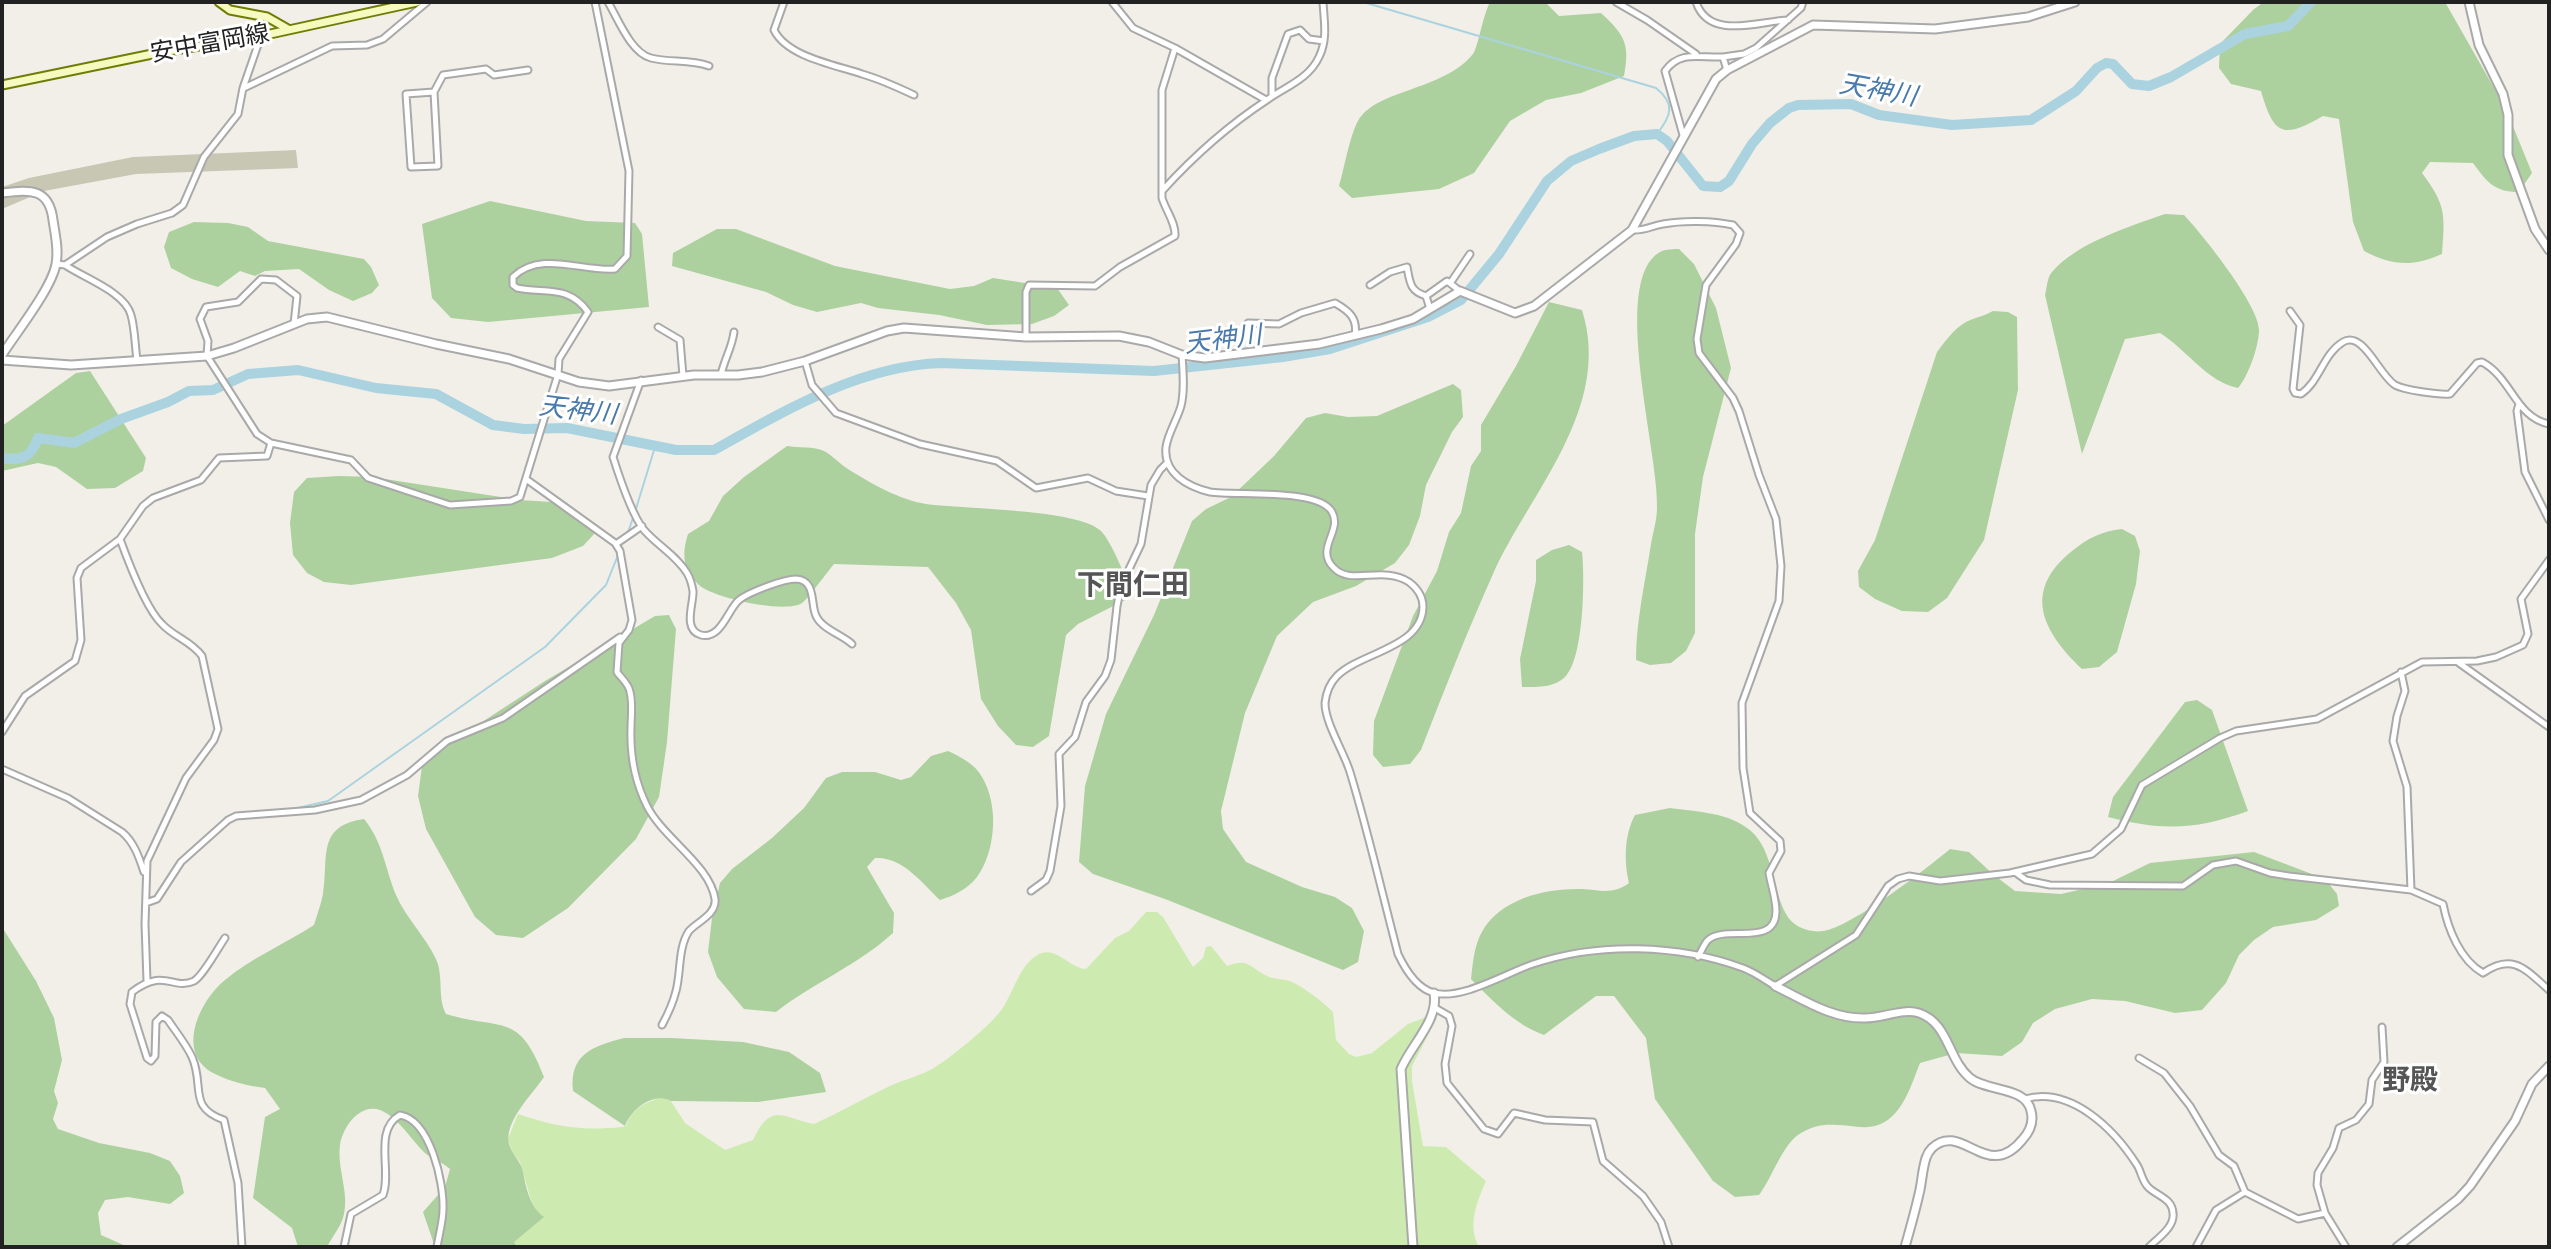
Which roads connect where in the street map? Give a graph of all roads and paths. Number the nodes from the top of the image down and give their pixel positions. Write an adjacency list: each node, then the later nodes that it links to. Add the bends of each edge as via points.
1 (219, 2): 15 (main road)
2 (417, 2): 15 (main road, 安中富岡線)
3 (427, 2): 25 (street, via 383,39 332,46)
4 (595, 2): 53 (street, via 629,171 627,256 615,269 550,262 513,277 517,288 556,290 588,312 559,359)
5 (608, 2): 21 (street, via 639,52)
6 (784, 2): 27 (street, via 774,30 778,37 802,54)
7 (1112, 2): 18 (street, via 1133,28)
8 (1323, 2): 17 (street)
9 (1616, 2): 19 (street)
10 (1696, 2): 14 (street, via 1706,17 1722,26)
11 (1803, 2): 14 (street)
12 (2075, 2): 23 (street, via 2028,17 1935,29 1813,25)
13 (2469, 2): 33 (street, via 2479,45 2503,94 2508,155 2535,229)
14 (1788, 20): 20 (street, via 1756,48)
15 (288, 29): 16 (main road, 安中富岡線)
16 (261, 36): 24 (main road, 安中富岡線); 25 (street)
17 (1324, 41): 28 (street, via 1310,72); 28 (street, via 1309,39 1300,30 1288,34)
18 (1175, 48): 28 (street); 30 (street, via 1162,90)
19 (1696, 54): 20 (street); 29 (street, via 1671,62 1665,71)
20 (1723, 57): 23 (street)
21 (709, 66)
22 (528, 70): 26 (street, via 443,75)
23 (1727, 70): 29 (street, via 1711,86)
24 (2, 85)
25 (243, 88): 35 (street, via 238,114 204,157 183,205 107,237)
26 (434, 92): 26 (street, via 438,166 411,167 406,94)
27 (914, 95)
28 (1269, 98): 30 (street)
29 (1683, 135): 32 (street)
30 (1162, 190): 47 (street, via 1175,236 1095,286 1029,285)
31 (2, 193): 35 (street, via 28,190 45,199)
32 (1632, 230): 38 (street, via 1524,310 1505,311); 81 (street, via 1721,224 1733,225 1740,233 1706,285 1697,339 1699,353 1739,411 1774,510 1779,540 1779,601 1742,703 1750,813 1780,841 1781,851 1769,873 1777,913 1762,933 1717,936 1707,941)
33 (2549, 250)
34 (1470, 254): 36 (street)
35 (61, 264): 49 (street); 50 (street, via 125,302 132,316)
36 (1451, 282): 38 (street); 39 (street)
37 (1370, 285): 39 (street, via 1405,267 1411,287)
38 (1464, 293): 40 (street)
39 (1426, 296): 40 (street)
40 (1430, 309): 46 (street, via 1398,325)
41 (2290, 311): 57 (street, via 2300,325 2295,393 2305,391 2336,347 2351,339 2361,343 2398,387 2450,394 2482,362 2500,374)
42 (1248, 323): 46 (street, via 1279,324 1335,303 1350,311)
43 (294, 324): 48 (street); 48 (street, via 297,296 276,280 261,279 238,302 206,307 200,319); 53 (street, via 317,317 341,320)
44 (658, 327): 55 (street, via 680,340)
45 (734, 332): 54 (street)
46 (1355, 336): 51 (street)
47 (1026, 337): 51 (street, via 1119,336 1149,342); 52 (street, via 904,328)
48 (207, 356): 50 (street); 59 (street, via 257,434)
49 (2, 358): 50 (street, via 71,365)
50 (137, 360)
51 (1182, 360): 60 (street, via 1182,402 1166,448)
52 (805, 361): 54 (street, via 747,375); 62 (street, via 812,385 836,413 853,421 920,444 997,461 1036,488 1088,478 1116,491)
53 (558, 374): 56 (street, via 598,386); 61 (street)
54 (721, 375): 55 (street)
55 (683, 376): 56 (street)
56 (641, 380): 64 (street, via 613,457)
57 (2519, 404): 58 (street, via 2532,418); 63 (street, via 2525,472)
58 (2549, 424)
59 (271, 443): 61 (street, via 351,460 368,478 450,505 511,501 520,497); 65 (street, via 267,456 219,458 201,480 153,498)
60 (1167, 463): 62 (street); 85 (street, via 1196,489 1299,497 1324,504 1336,520 1326,544 1334,569 1344,575 1397,576 1421,595 1423,610 1412,632 1337,676 1325,704 1351,773 1398,954 1414,980)
61 (526, 479): 66 (street)
62 (1148, 496): 78 (street, via 1141,544 1121,586 1111,660 1086,702 1075,737 1059,754 1061,806 1050,871)
63 (2549, 520)
64 (642, 526): 66 (street); 69 (street, via 687,574 693,592 690,621 698,634 719,628 749,593 795,579 806,583 814,595 820,622)
65 (120, 539): 73 (street, via 88,560 77,578 81,640 75,661 25,696); 76 (street, via 161,624 202,656 218,729 186,778 149,855)
66 (616, 544): 68 (street, via 632,620)
67 (2549, 560): 70 (street, via 2521,599 2527,640 2523,645 2496,657)
68 (623, 635): 79 (street, via 503,718 447,741 407,775 361,800 228,820 181,862 157,899); 87 (street, via 617,672 630,689 635,776 648,809 698,868 715,900 685,939 676,992)
69 (852, 644)
70 (2459, 663): 71 (street, via 2422,662); 72 (street)
71 (2401, 672): 75 (street, via 2317,719 2220,738 2142,785 2121,829 2092,854); 77 (street, via 2405,691 2393,741 2407,787)
72 (2549, 727)
73 (2, 732)
74 (2, 769): 76 (street, via 68,798 122,832)
75 (2014, 872): 77 (street, via 2026,880 2062,886 2183,886 2213,865 2236,861 2270,873); 83 (street, via 1940,881 1898,879 1856,935)
76 (145, 877): 79 (street)
77 (2411, 890): 84 (street, via 2443,904 2450,933 2474,968 2483,973 2497,963 2513,963)
78 (1031, 891)
79 (146, 903): 82 (street)
80 (225, 938): 82 (street, via 198,979)
81 (1698, 957): 83 (street, via 1743,968); 85 (street, via 1647,949 1582,952 1532,964 1463,991)
82 (147, 981): 94 (street, via 132,992 130,1004 144,1053 149,1060 155,1056 156,1022 162,1016 194,1059 200,1104 226,1125 238,1183)
83 (1775, 986): 91 (street, via 1841,1017 1908,1011 1930,1018 1970,1078)
84 (2549, 990)
85 (1434, 993): 86 (street)
86 (1435, 1008): 97 (street, via 1401,1069); 98 (street, via 1449,1016 1452,1026 1447,1083 1484,1129 1498,1134 1514,1113 1593,1122 1603,1161 1643,1196 1661,1222)
87 (662, 1025)
88 (2382, 1027): 93 (street, via 2384,1062 2372,1080 2369,1104 2356,1120 2339,1128 2318,1173)
89 (2139, 1058): 92 (street, via 2173,1084 2219,1155 2234,1166)
90 (2549, 1066): 103 (street, via 2532,1084 2515,1121 2470,1186)
91 (2025, 1099): 99 (street, via 2032,1124 2005,1155 1986,1156 1950,1140 1930,1150); 100 (street, via 2079,1106 2126,1149 2149,1187 2167,1199 2174,1216)
92 (2245, 1192): 93 (street, via 2298,1219); 101 (street, via 2216,1210)
93 (2325, 1213): 102 (street)
94 (242, 1247)
95 (344, 1247): 96 (street, via 351,1214 383,1195 385,1142 400,1115 416,1121 435,1163 443,1209)
96 (437, 1247)
97 (1413, 1247)
98 (1669, 1247)
99 (1905, 1247)
100 (2149, 1247)
101 (2196, 1247)
102 (2346, 1247)
103 (2397, 1247)

